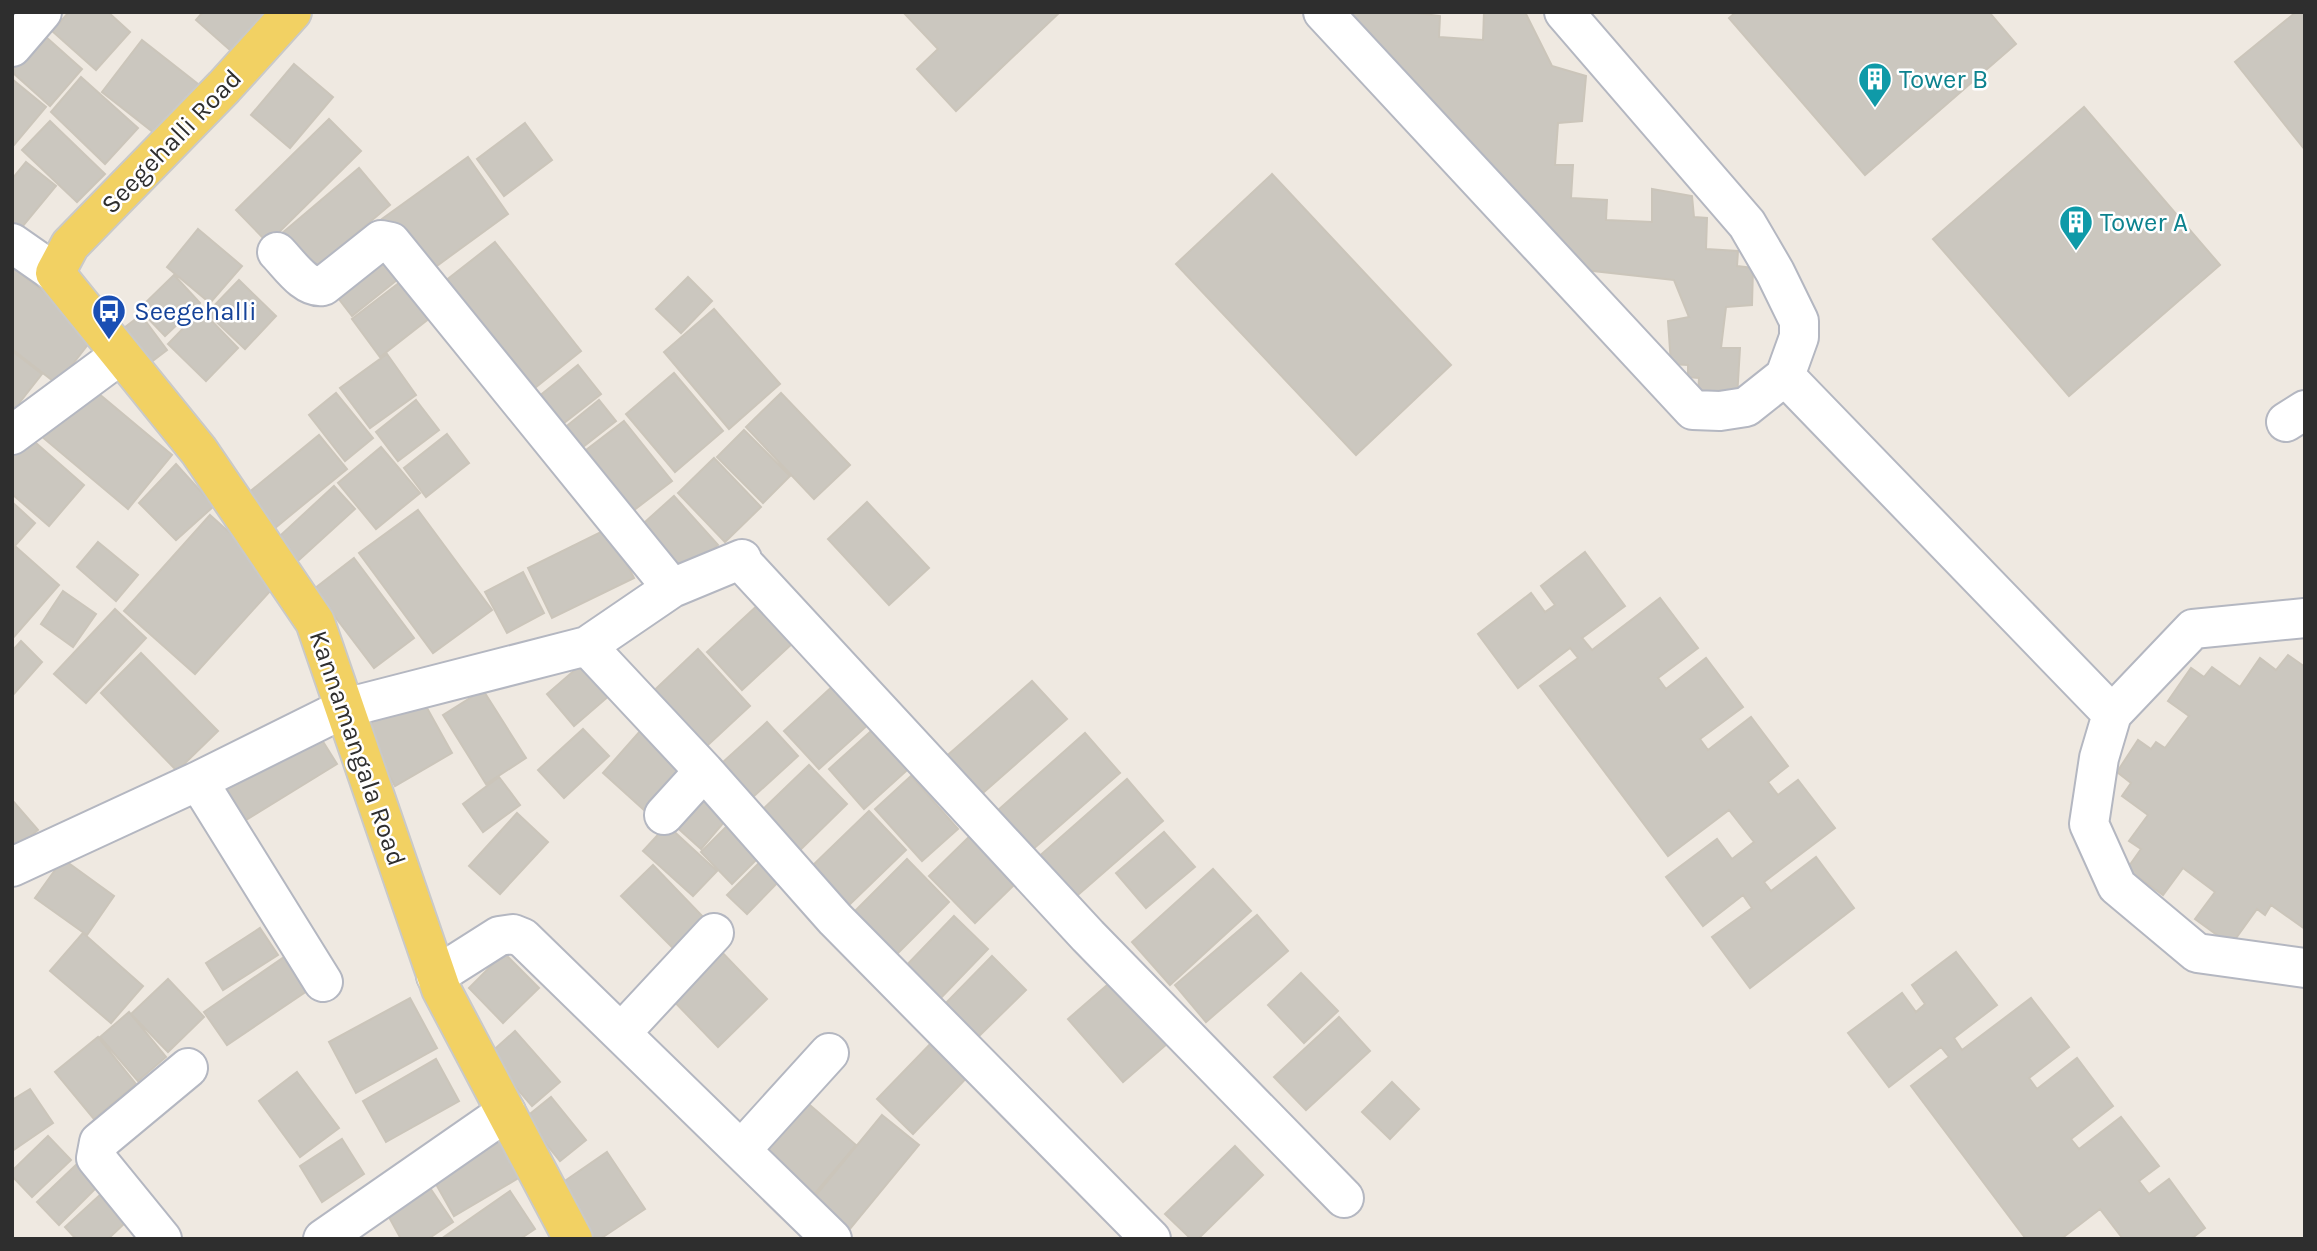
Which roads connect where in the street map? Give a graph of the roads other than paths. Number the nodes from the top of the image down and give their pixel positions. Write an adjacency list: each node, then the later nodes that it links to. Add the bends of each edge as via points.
1 (41, 12): 5 (street)
2 (292, 12): 8 (main road, Seegehalli Road, via 70,245)
3 (1322, 12): 10 (street, via 1693,410 1746,407)
4 (1564, 12): 10 (street, via 1747,225 1800,321)
5 (12, 47)
6 (12, 243): 8 (street, Kannamangala Road)
7 (276, 252): 12 (street, via 316,288 382,240 391,242)
8 (55, 273): 9 (main road, Kannamangala Road)
9 (120, 355): 11 (street); 15 (main road, Kannamangala Road, via 199,451 315,622)
10 (1785, 376): 16 (street)
11 (12, 435)
12 (672, 588): 14 (street); 30 (street, via 742,559 1088,936)
13 (2305, 618): 16 (street, via 2193,629)
14 (587, 646): 15 (street); 17 (street)
15 (345, 708): 18 (street); 23 (main road, Kannamangala Road)
16 (2112, 714): 22 (street, via 2099,758 2089,824 2117,886 2197,953)
17 (704, 771): 19 (street); 35 (street, via 835,919)
18 (198, 781): 20 (street); 24 (street)
19 (664, 815)
20 (12, 867)
21 (714, 933): 25 (street)
22 (2305, 968)
23 (436, 976): 25 (street, via 499,936 513,934 523,938); 28 (main road, Kannamangala Road)
24 (323, 982)
25 (621, 1033): 29 (street)
26 (829, 1053): 29 (street)
27 (188, 1068): 31 (street, via 96,1149 96,1158)
28 (506, 1112): 32 (street); 33 (main road, Kannamangala Road)
29 (741, 1150): 34 (street)
30 (1344, 1198)
31 (162, 1239)
32 (323, 1239)
33 (573, 1239)
34 (832, 1239)
35 (1151, 1239)

